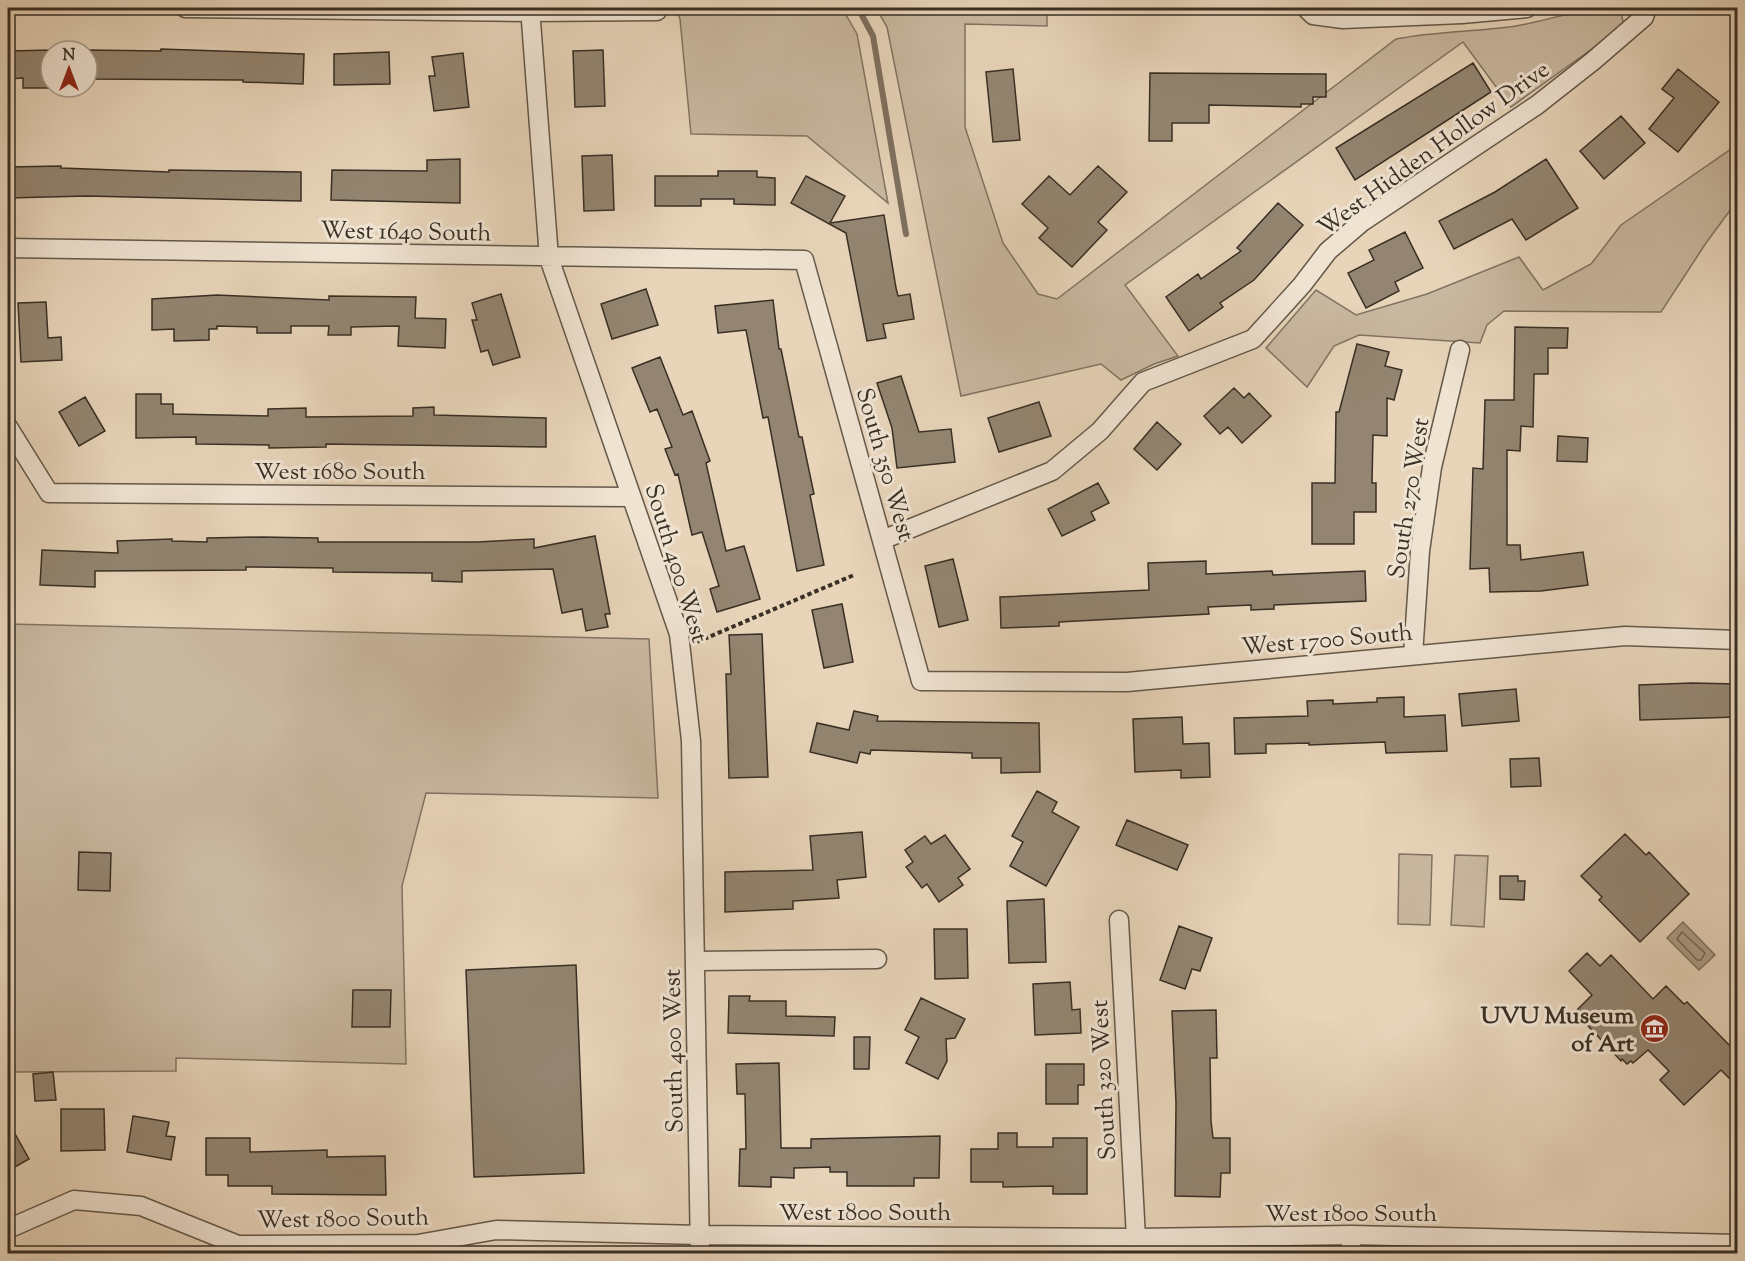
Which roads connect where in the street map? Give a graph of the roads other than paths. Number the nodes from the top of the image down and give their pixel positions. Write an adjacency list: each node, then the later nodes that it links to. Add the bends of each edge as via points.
1 (184, 8): 4 (street)
2 (1527, 8): 6 (street, via 1343,19)
3 (1647, 8): 13 (street, West Hidden Hollow Drive, via 1644,17 1537,105 1362,222 1328,250 1253,339 1143,382 1100,431 1052,471)
4 (530, 10): 5 (street); 8 (street, South 400 West)
5 (657, 11)
6 (1310, 11)
7 (8, 248): 8 (street, West 1640 South)
8 (549, 258): 9 (street, West 1640 South); 12 (street, South 400 West)
9 (804, 260): 13 (street, South 350 West)
10 (1460, 350): 15 (street, South 270 West, via 1432,467 1420,551)
11 (8, 427): 12 (street, West 1680 South, via 49,493)
12 (631, 497): 19 (street, South 400 West, via 679,634 691,741)
13 (882, 540): 16 (street, South 350 West)
14 (1737, 640): 15 (street, West 1700 South, via 1625,636)
15 (1413, 655): 16 (street, West 1700 South, via 1127,682)
16 (921, 681)
17 (1119, 920): 21 (street, South 320 West)
18 (877, 959): 19 (street)
19 (696, 961): 22 (street, South 400 West)
20 (8, 1229): 22 (street, West 1800 South, via 74,1200 141,1206 238,1245 418,1244 496,1230)
21 (1136, 1238): 22 (street, West 1800 South); 23 (street, West 1800 South)
22 (700, 1244)
23 (1351, 1244): 25 (street, West 1800 South)
24 (1737, 1244): 25 (street, West 1800 South)
25 (1612, 1248)

